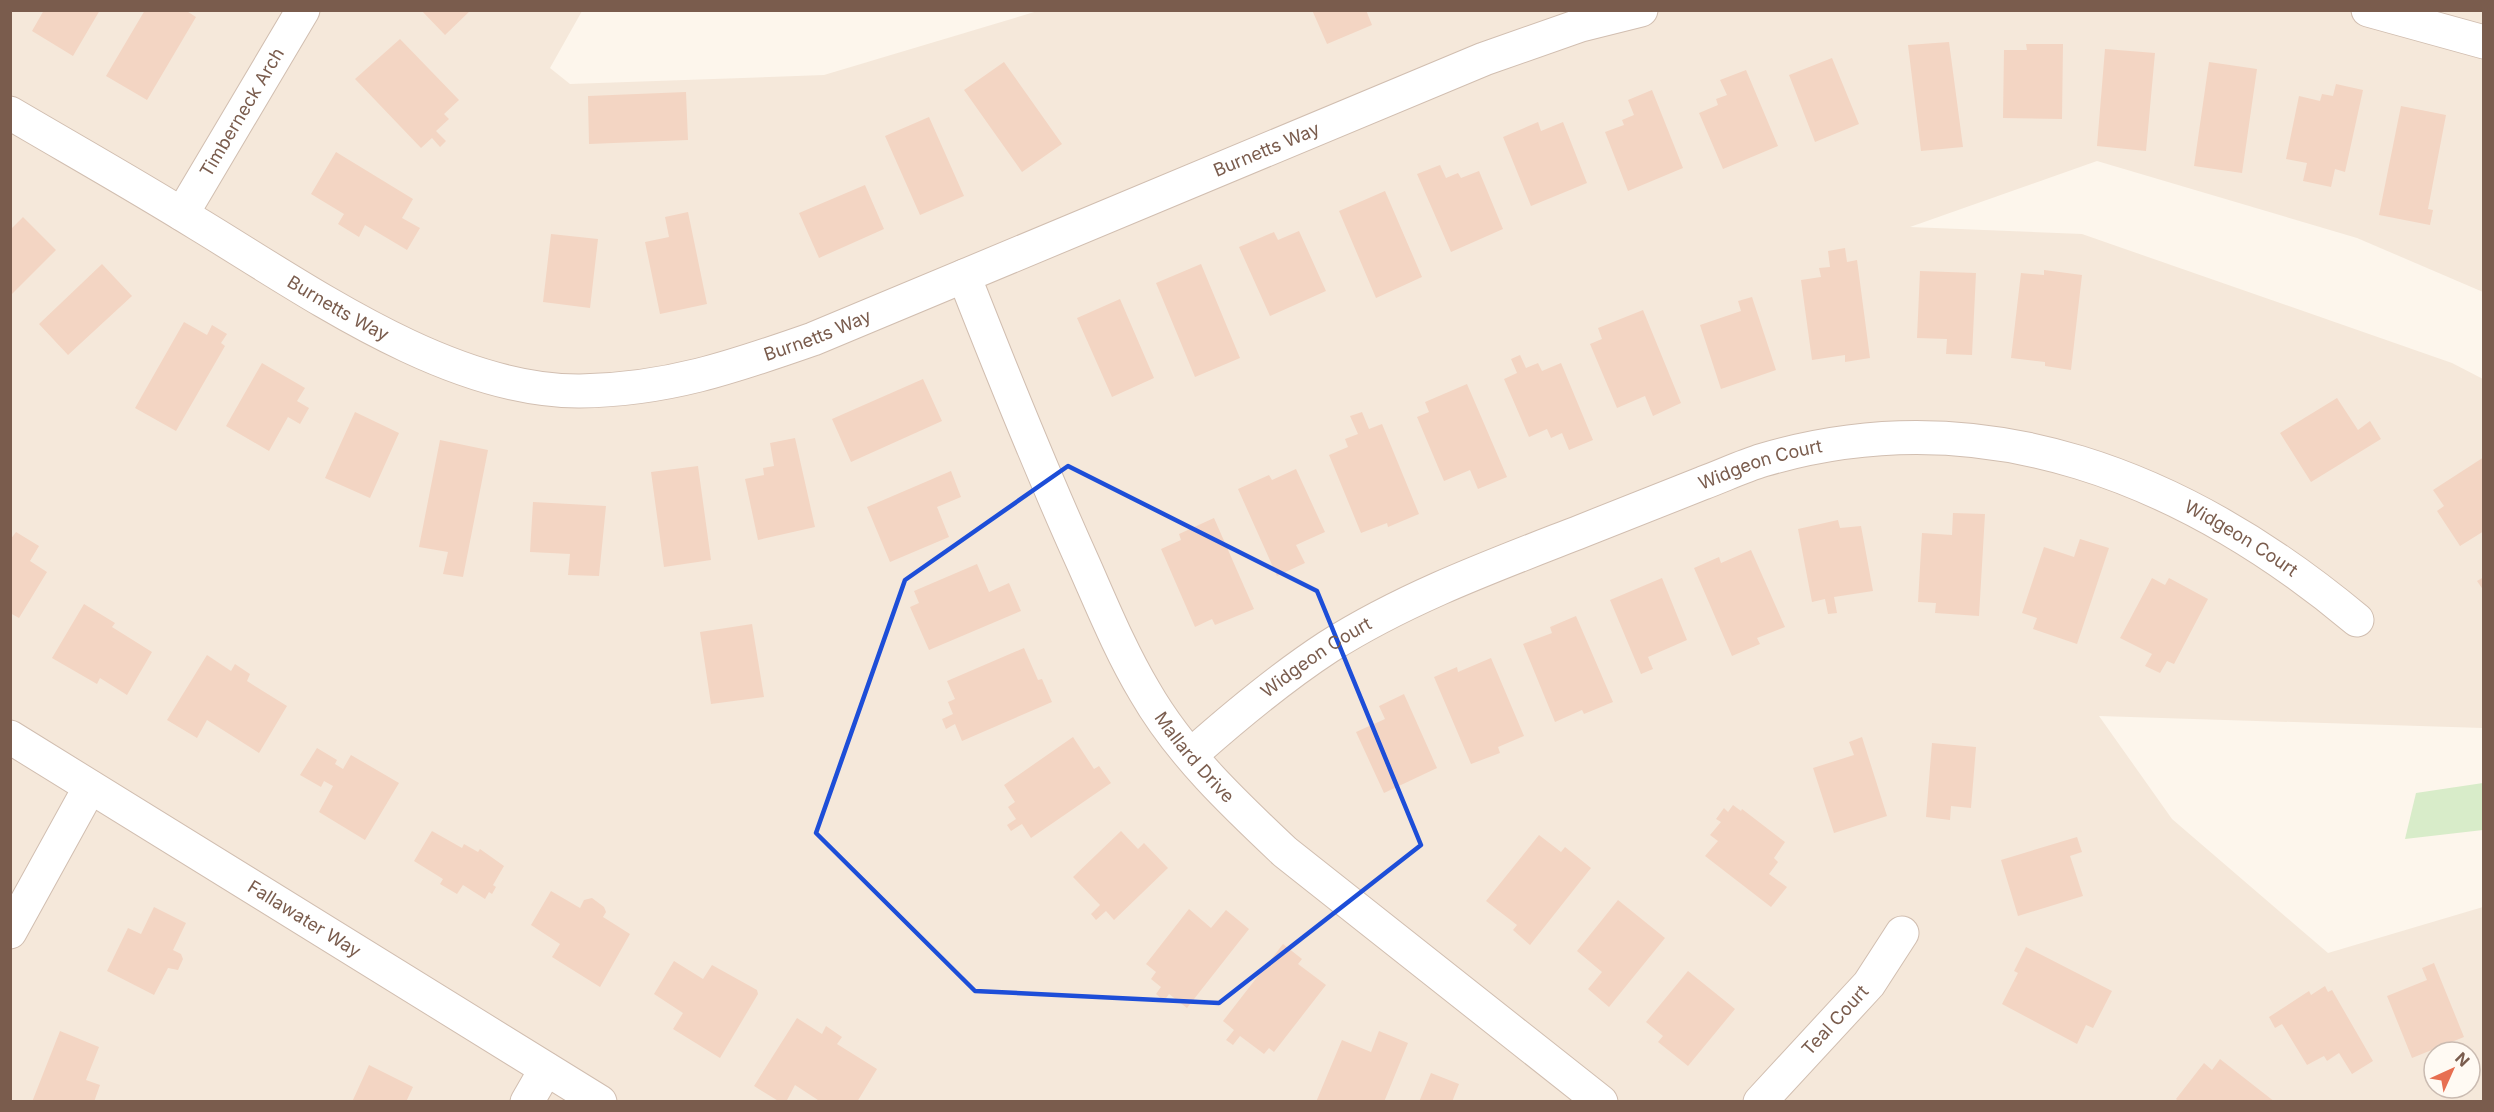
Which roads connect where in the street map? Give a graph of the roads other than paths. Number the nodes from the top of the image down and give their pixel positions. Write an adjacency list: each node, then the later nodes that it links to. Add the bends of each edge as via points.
1 (303, 10): 6 (street, Timberneck Arch)
2 (1641, 10): 7 (street, Burnetts Way, via 1484,59)
3 (2368, 10): 4 (street)
4 (2484, 42)
5 (10, 113): 6 (street, Burnetts Way)
6 (182, 214): 7 (street, Burnetts Way, via 383,334 453,365 526,386 578,391 643,388 708,375 813,339)
7 (964, 276): 10 (street, Mallard Drive, via 1037,462 1119,644 1145,694)
8 (2356, 620): 10 (street, Widgeon Court, via 2263,549 2190,507 2113,473 2035,449 1981,440 1911,436 1842,442 1762,460 1470,574 1406,603 1329,646 1257,697)
9 (10, 737): 11 (street, Fallawater Way)
10 (1191, 755): 17 (street, Mallard Drive, via 1285,852)
11 (90, 787): 12 (street); 14 (street, Fallawater Way)
12 (10, 932)
13 (1902, 933): 18 (street, Teal Court, via 1869,984)
14 (546, 1069): 15 (street); 16 (street, Fallawater Way)
15 (527, 1101)
16 (600, 1101)
17 (1601, 1101)
18 (1760, 1101)

